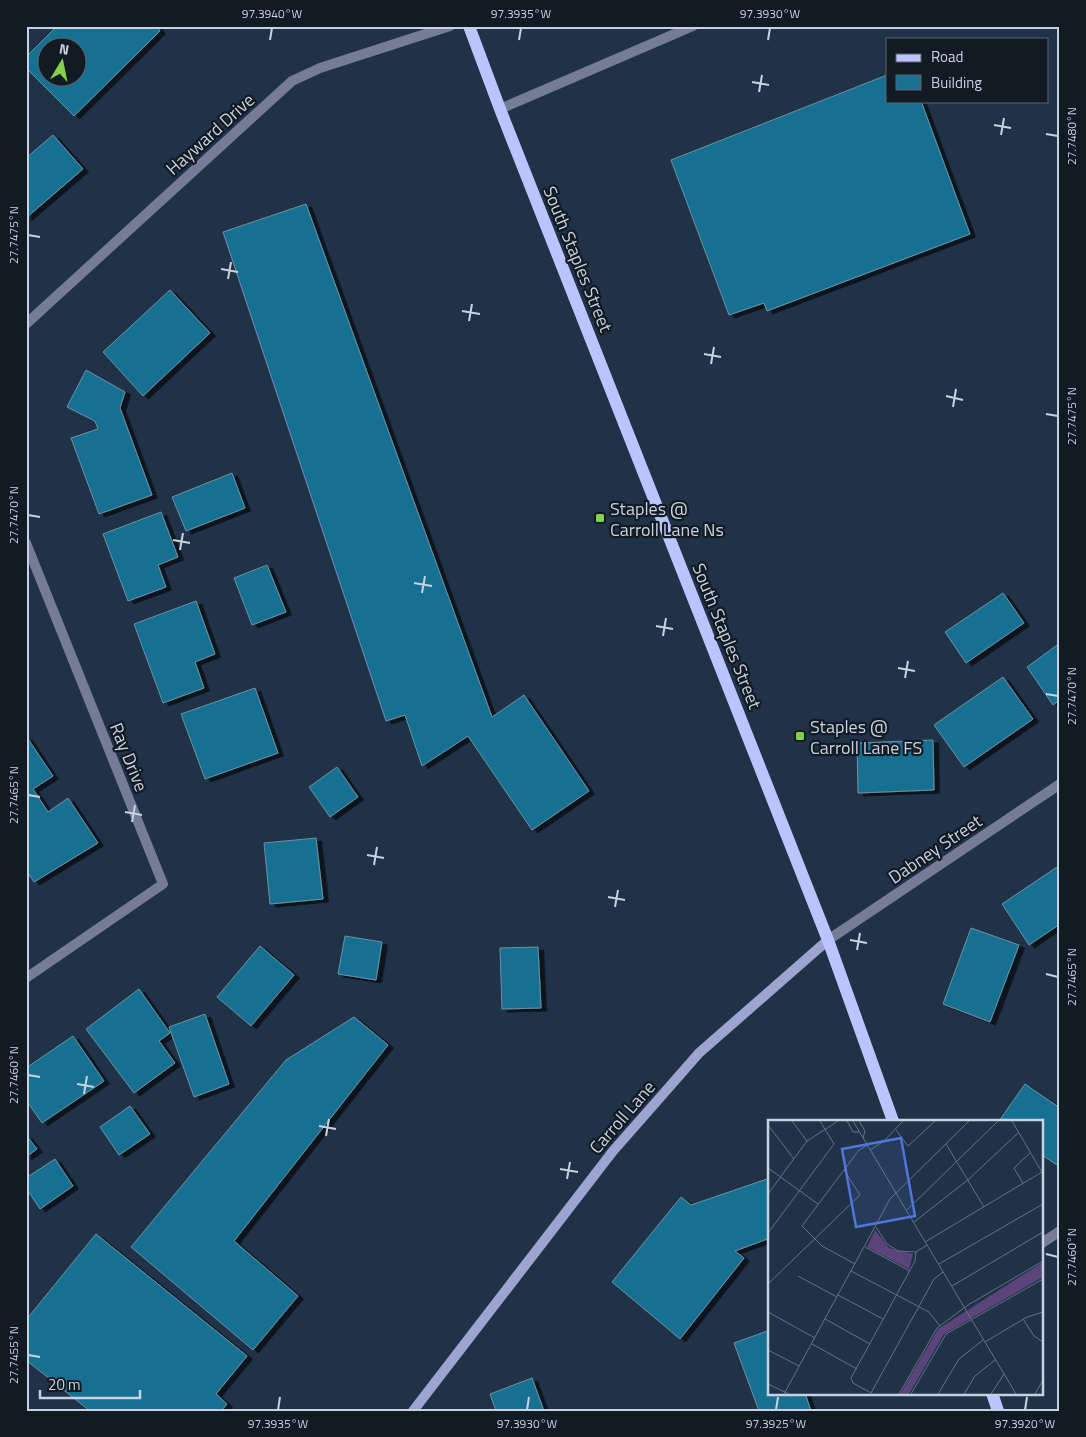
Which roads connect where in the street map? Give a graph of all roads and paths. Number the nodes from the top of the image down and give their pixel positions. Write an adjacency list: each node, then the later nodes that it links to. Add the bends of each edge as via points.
1 (450, 26): 5 (street, Hayward Drive, via 320,68 292,81)
2 (469, 26): 4 (main road, South Staples Street)
3 (693, 26): 4 (street)
4 (500, 110): 8 (main road, South Staples Street)
5 (26, 324)
6 (26, 543): 9 (street, Ray Drive, via 163,884)
7 (1060, 784): 8 (street, Dabney Street)
8 (828, 940): 10 (main road, South Staples Street); 14 (street, Carroll Lane, via 699,1053 613,1151)
9 (26, 978)
10 (893, 1120)
11 (1060, 1231): 12 (street)
12 (1044, 1242)
13 (992, 1394): 15 (main road)
14 (413, 1411)
15 (998, 1411)

